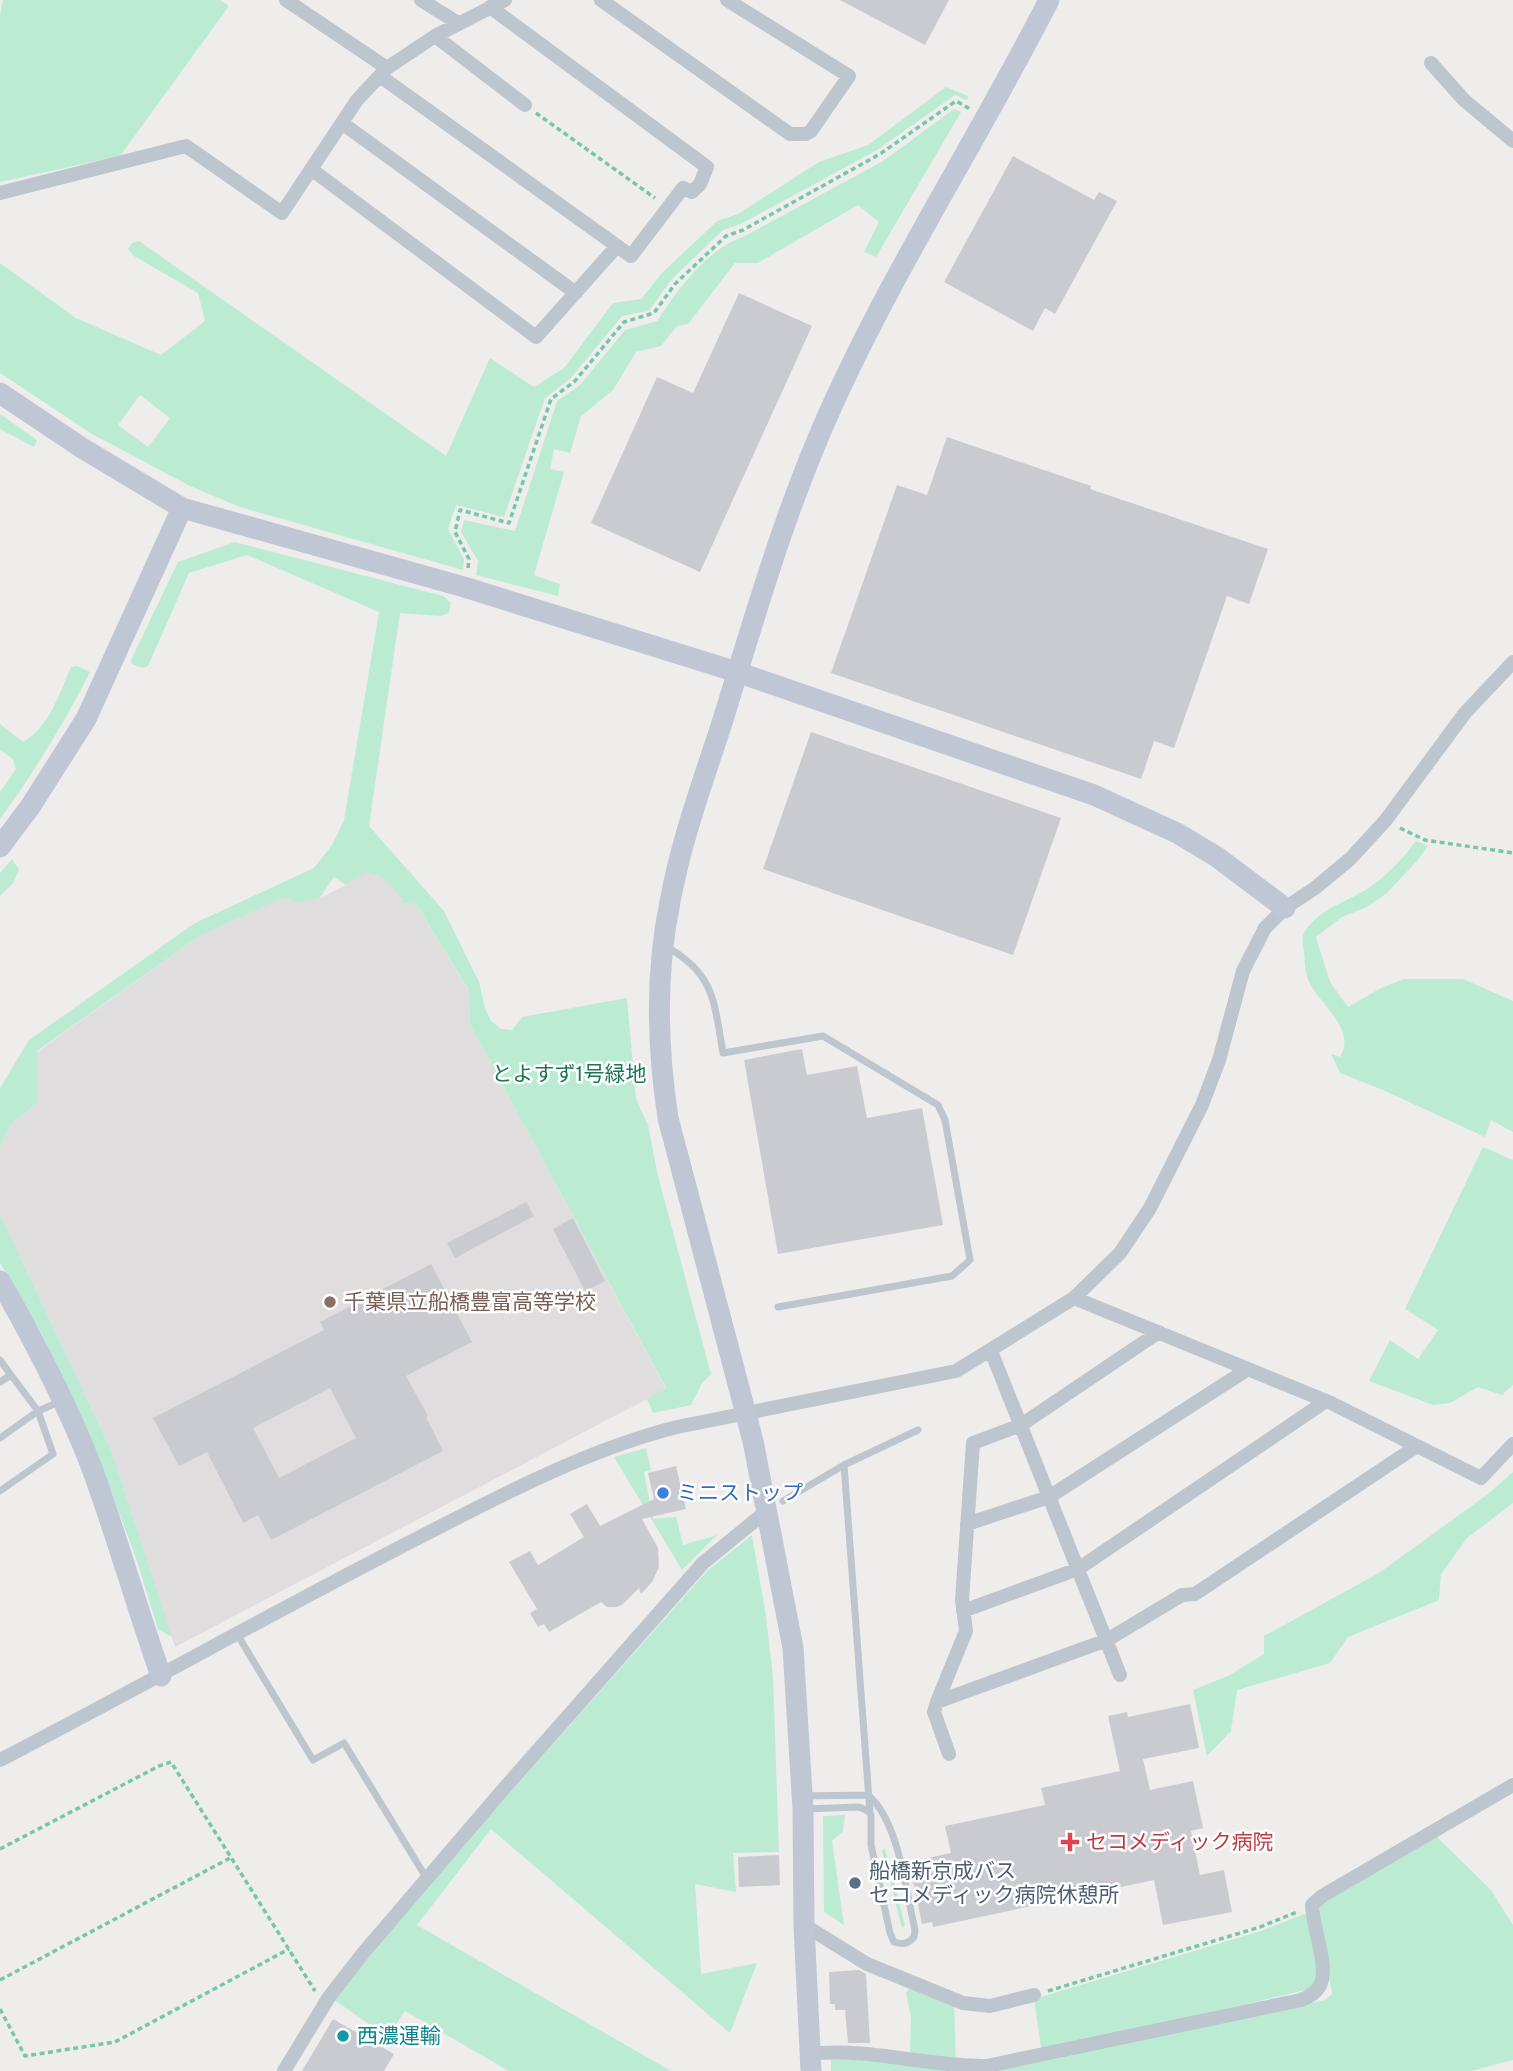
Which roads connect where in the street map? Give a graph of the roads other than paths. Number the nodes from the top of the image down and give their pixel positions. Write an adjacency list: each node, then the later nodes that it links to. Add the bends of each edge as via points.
1 (286, 0): 11 (street)
2 (421, 0): 8 (street)
3 (505, 0): 7 (street)
4 (601, 0): 5 (street, via 790,134 811,131 849,76)
5 (727, 0)
6 (1049, 0): 22 (street, via 864,337 837,395 803,474)
7 (490, 7): 8 (street); 17 (street, via 707,167 700,184 692,192 683,188 631,256)
8 (458, 23): 9 (street)
9 (435, 36): 11 (street); 12 (street)
10 (1432, 63): 14 (street, via 1464,100)
11 (384, 72): 13 (street); 17 (street)
12 (525, 105)
13 (342, 123): 15 (street); 18 (street)
14 (1513, 141)
15 (311, 169): 16 (street, via 282,214 186,146); 18 (street, via 536,337)
16 (0, 193)
17 (617, 246): 18 (street)
18 (576, 293)
19 (0, 393): 20 (street)
20 (182, 508): 22 (street, via 464,587); 23 (street, via 86,719)
21 (1513, 662): 24 (street, via 1465,713 1385,821 1350,859)
22 (737, 671): 24 (street, via 1137,813 1217,857); 25 (street, via 678,867)
23 (0, 846)
24 (1285, 908): 27 (street, via 1265,928 1247,962 1211,1083 1150,1208 1120,1253)
25 (663, 946): 28 (lane, via 700,971 712,994 723,1053 822,1036 938,1105 945,1119 970,1260 951,1276); 38 (street, via 659,1020 668,1118)
26 (0, 1281): 35 (street, via 36,1342)
27 (1074, 1298): 29 (street); 30 (street)
28 (778, 1307)
29 (1159, 1332): 32 (street); 39 (street)
30 (991, 1351): 38 (street, via 956,1371); 39 (street)
31 (0, 1360): 33 (lane)
32 (1248, 1369): 36 (street); 46 (street)
33 (10, 1375): 34 (lane); 37 (lane)
34 (0, 1382)
35 (62, 1400): 37 (lane); 54 (street, via 94,1474)
36 (1326, 1401): 43 (street); 49 (street)
37 (38, 1411): 41 (lane); 45 (lane, via 53,1454)
38 (745, 1413): 47 (street); 51 (street, via 639,1437 569,1462)
39 (1021, 1425): 46 (street); 48 (street, via 973,1443)
40 (918, 1430): 44 (lane)
41 (0, 1438)
42 (1513, 1444): 43 (street, via 1481,1478)
43 (1417, 1446): 52 (street, via 1195,1594 1182,1595)
44 (844, 1465): 47 (lane); 59 (lane)
45 (0, 1490)
46 (1049, 1497): 48 (street); 49 (street)
47 (775, 1506): 60 (street, via 793,1648); 62 (street, via 703,1563)
48 (967, 1524): 50 (street)
49 (1078, 1569): 50 (street); 52 (street)
50 (963, 1611): 55 (street, via 966,1631)
51 (237, 1634): 54 (street); 62 (lane, via 313,1760 344,1743)
52 (1107, 1640): 53 (street); 55 (street)
53 (1120, 1675)
54 (161, 1676): 57 (street)
55 (937, 1702): 56 (street, via 934,1712)
56 (948, 1754)
57 (0, 1760)
58 (1513, 1785): 65 (street, via 1312,1905 1323,1980 1301,2000 987,2066 958,2067 870,2053)
59 (869, 1795): 60 (lane); 61 (lane); 61 (lane, via 879,1805 894,1839 915,1930 910,1942 902,1945 894,1942 890,1933 871,1845)
60 (803, 1802): 61 (lane, via 859,1807); 63 (street)
61 (870, 1813)
62 (427, 1879): 66 (street, via 363,1952)
63 (804, 1925): 64 (street, via 867,1964 963,2003 990,2006); 65 (street)
64 (1034, 1995)
65 (811, 2062)
66 (284, 2071)

